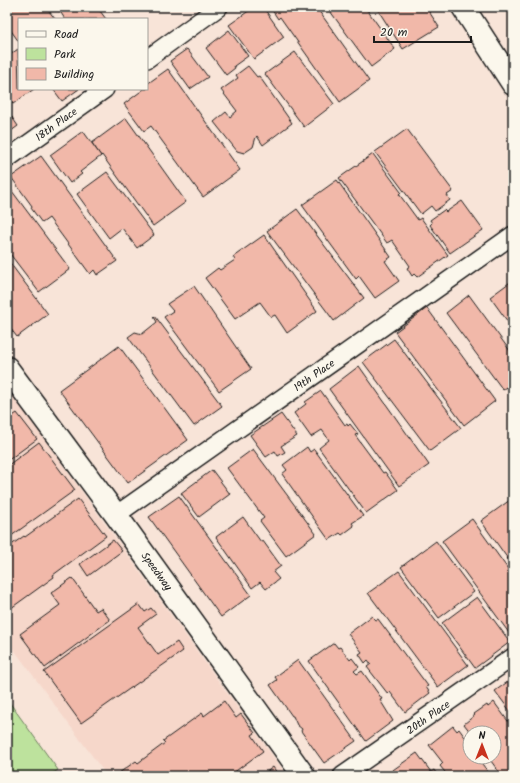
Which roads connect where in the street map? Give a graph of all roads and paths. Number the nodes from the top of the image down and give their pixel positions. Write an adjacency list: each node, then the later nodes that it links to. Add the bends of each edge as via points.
1 (219, 7): 3 (lane)
2 (463, 7): 4 (street)
3 (148, 58)
4 (513, 84)
5 (104, 90): 6 (lane, 18th Place)
6 (7, 159)
7 (513, 235): 9 (lane, 19th Place)
8 (7, 368): 9 (street, Speedway)
9 (116, 515): 11 (street, Speedway)
10 (513, 657): 12 (lane, 20th Place)
11 (304, 776)
12 (342, 776)

